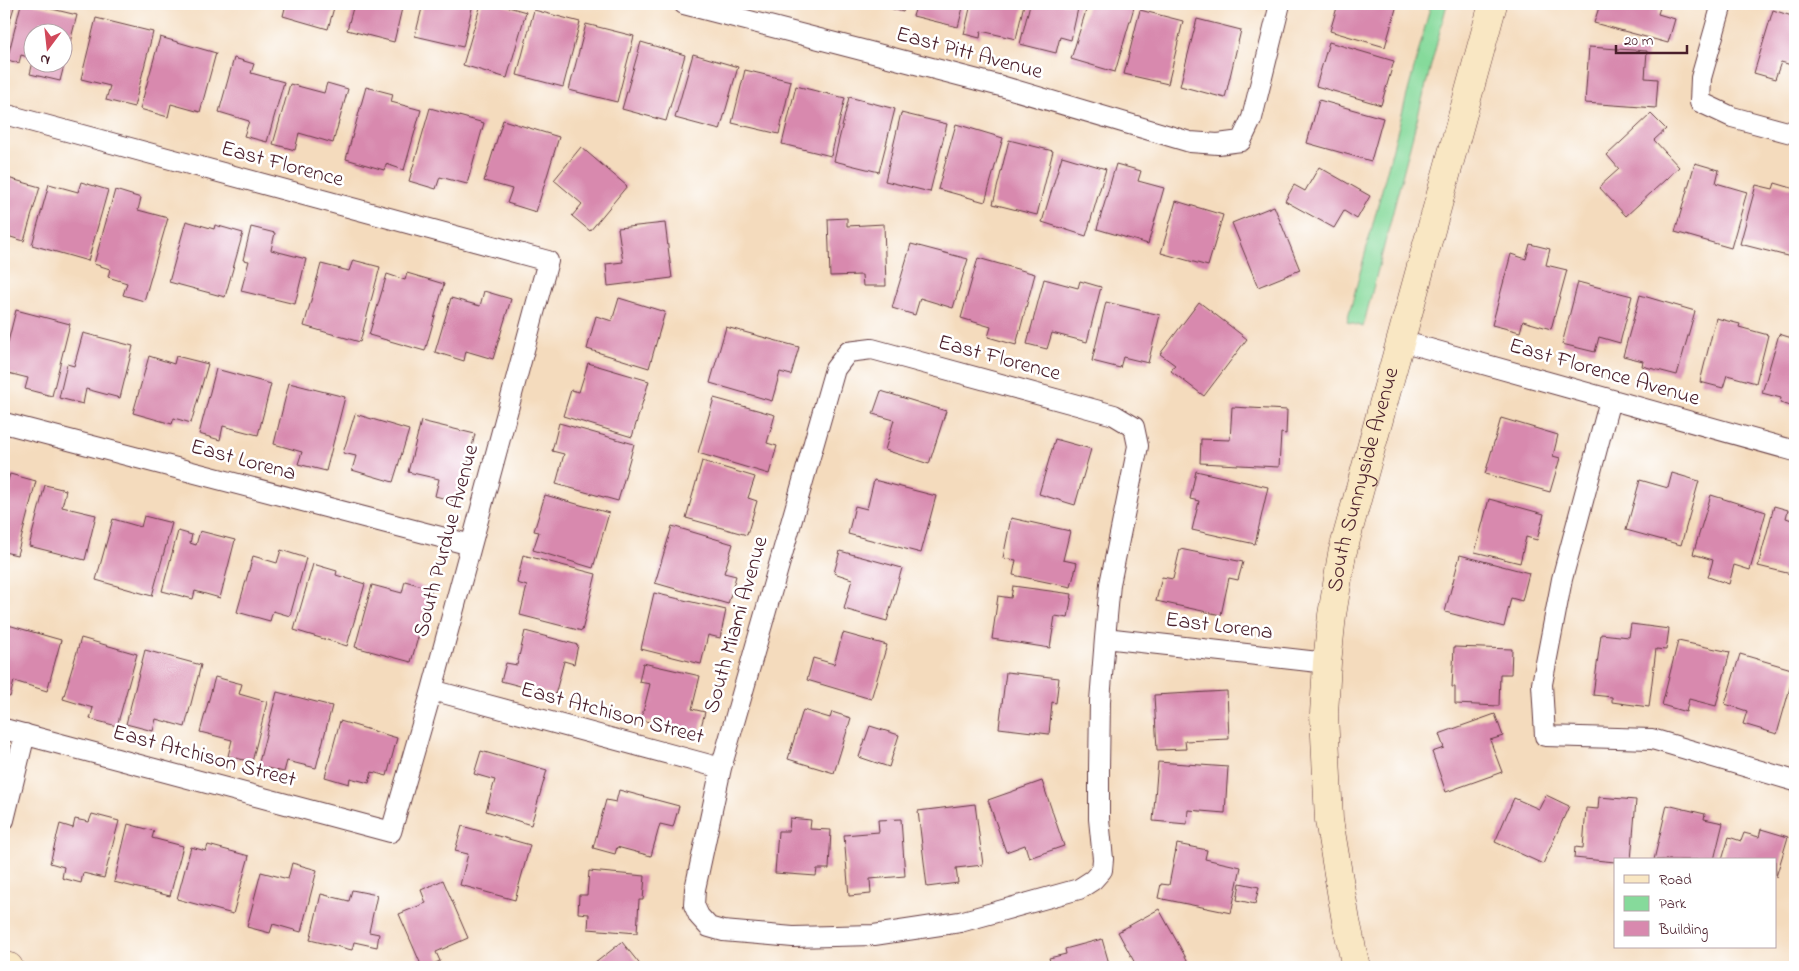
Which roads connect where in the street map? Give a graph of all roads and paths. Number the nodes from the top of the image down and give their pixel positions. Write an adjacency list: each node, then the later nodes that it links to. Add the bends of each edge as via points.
1 (684, 4): 2 (street, East Pitt Avenue, via 1001,86 1190,142 1218,144 1241,141 1252,118)
2 (1280, 4)
3 (1493, 4): 8 (street, South Sunnyside Avenue)
4 (1722, 4): 6 (street, via 1700,78 1700,102 1732,117)
5 (4, 114): 7 (street, East Florence)
6 (1795, 134)
7 (548, 261): 13 (street, South Purdue Avenue)
8 (1401, 341): 10 (street, East Florence Avenue); 15 (street, South Sunnyside Avenue, via 1342,554)
9 (848, 352): 14 (street, East Florence, via 872,349 1114,414 1134,427 1138,446 1110,584); 19 (street, South Miami Avenue, via 835,369)
10 (1610, 400): 12 (street, East Florence Avenue); 20 (street, via 1562,579 1542,684 1545,736 1652,739)
11 (4, 423): 13 (street, East Lorena)
12 (1795, 451)
13 (471, 545): 16 (street, South Purdue Avenue)
14 (1105, 638): 15 (street, East Lorena); 19 (street, South Miami Avenue, via 1099,769 1099,819 1104,848 1102,870 1079,889 960,922 874,935 793,938 709,927 694,905 695,889)
15 (1327, 663): 25 (street, South Sunnyside Avenue, via 1324,714 1330,820)
16 (432, 690): 19 (street, East Atchison Street); 22 (street, South Purdue Avenue)
17 (4, 729): 18 (street, East Atchison Street)
18 (25, 734): 21 (street); 22 (street, East Atchison Street)
19 (721, 768)
20 (1795, 781)
21 (4, 820)
22 (391, 832)
23 (4, 966): 24 (street)
24 (9, 967)
25 (1356, 967)

